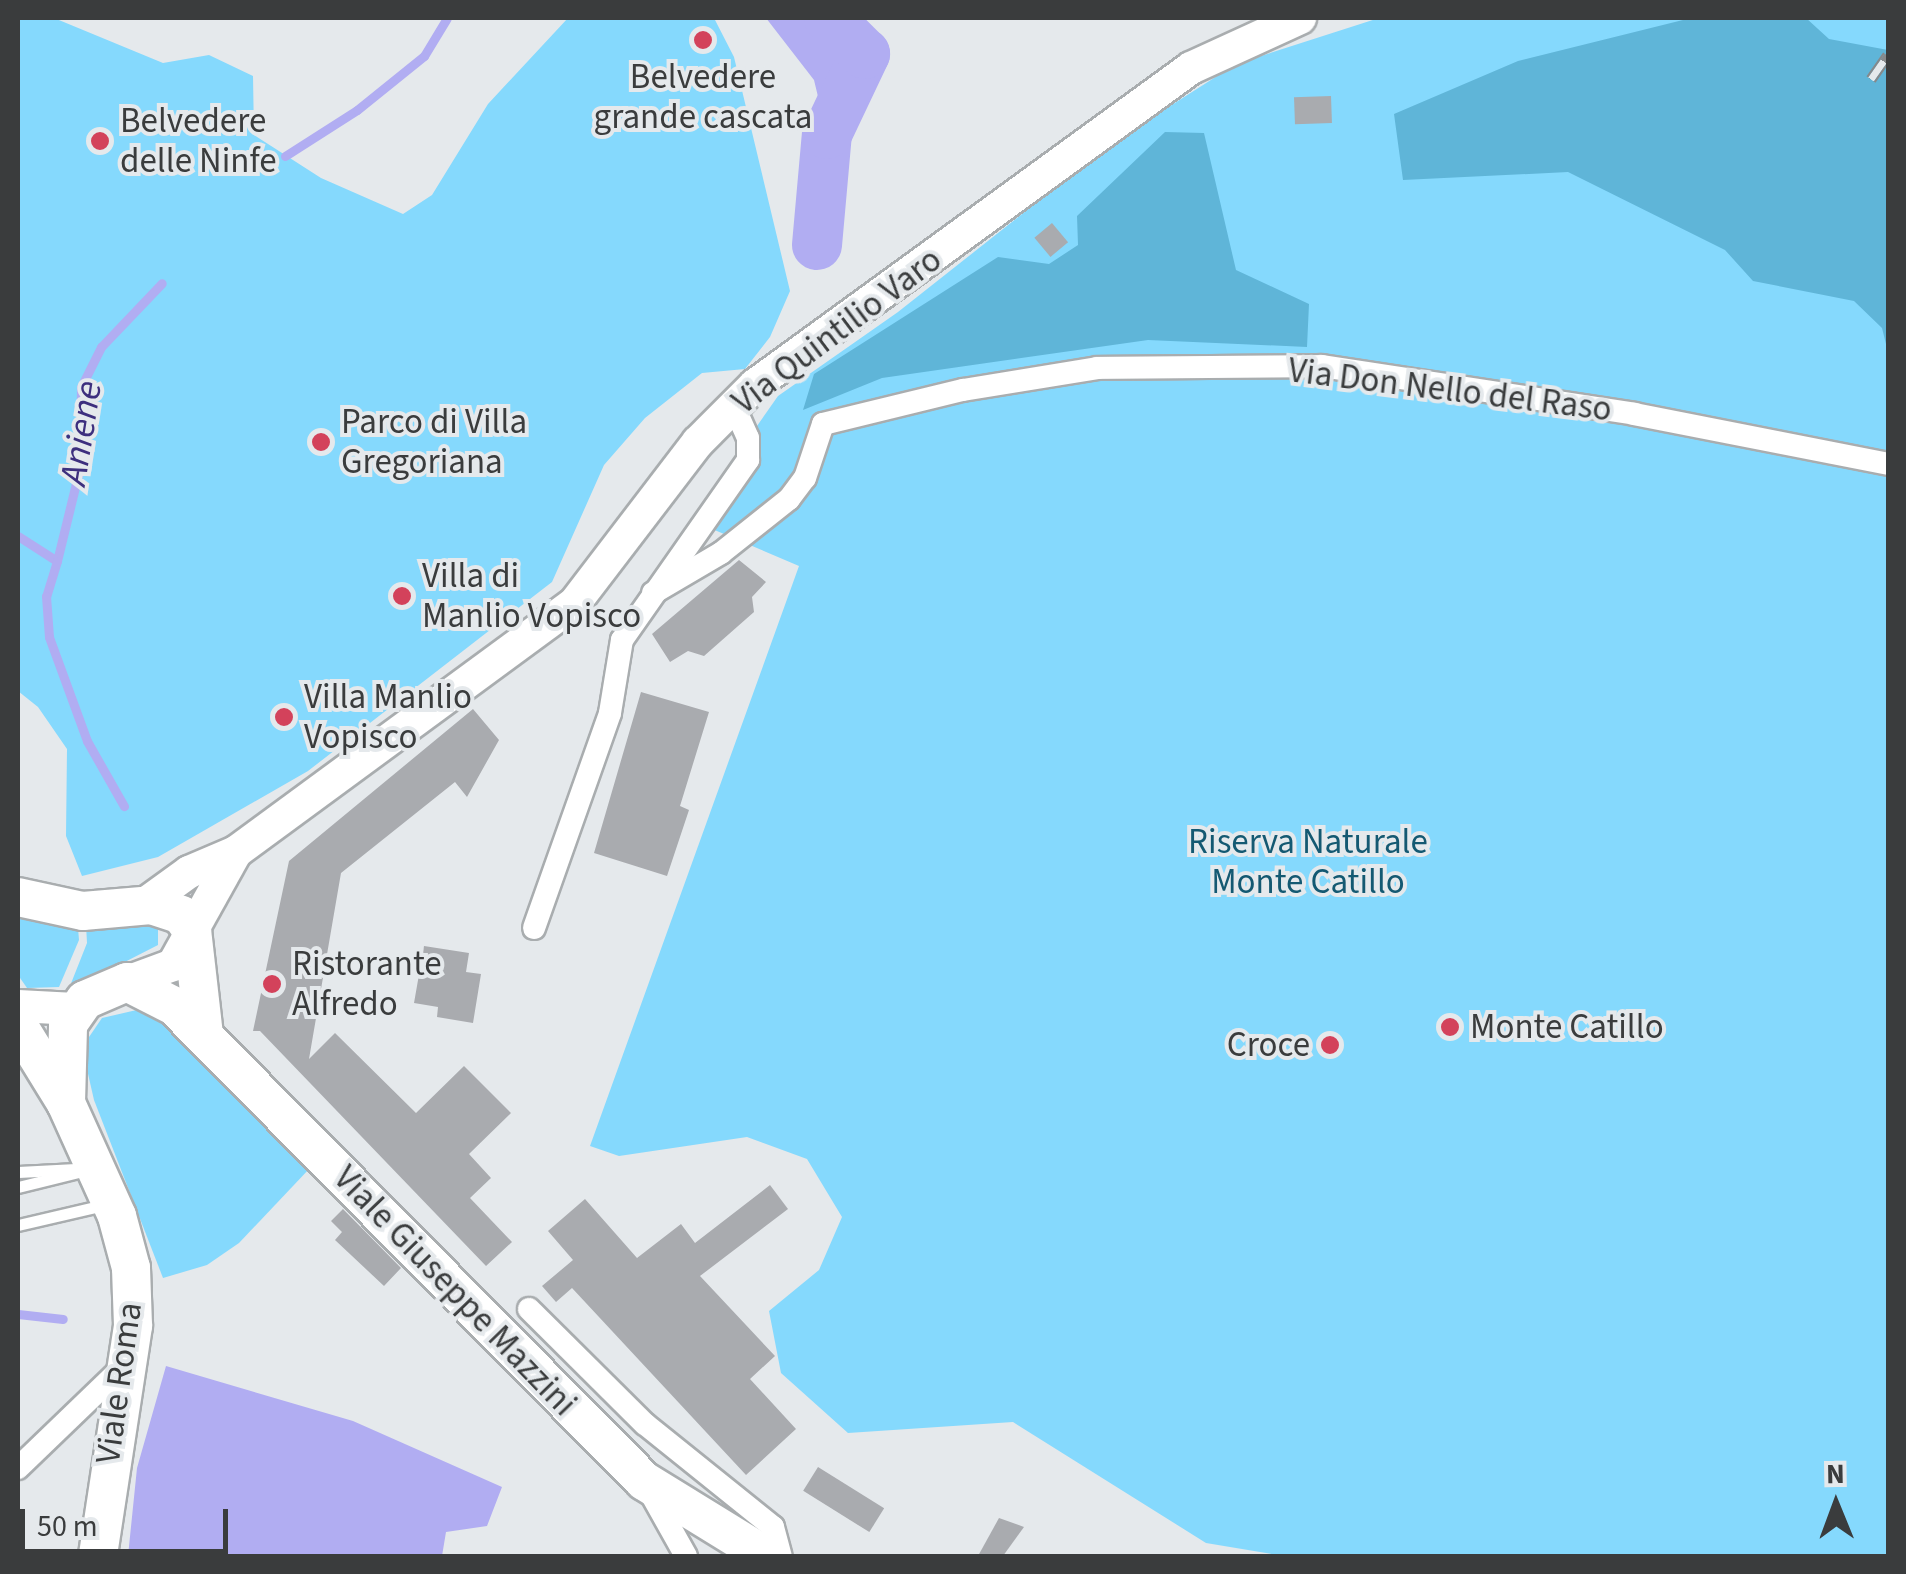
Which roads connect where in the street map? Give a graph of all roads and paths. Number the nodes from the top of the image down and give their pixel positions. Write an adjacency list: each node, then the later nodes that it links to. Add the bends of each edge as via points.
1 (1300, 18): 2 (main road, Via Quintilio Varo, via 1220,52 1164,87)
2 (734, 406): 4 (street, via 748,438 748,460); 5 (main road, Via Quintilio Varo, via 698,442 574,604)
3 (1888, 464): 4 (street, Via Don Nello del Raso, via 1634,414 1322,366 1098,368 962,390 823,424 805,478 789,500 721,554)
4 (653, 593): 8 (street, via 622,640 610,713)
5 (236, 852): 7 (main road, via 189,872); 9 (main road)
6 (18, 896): 7 (main road, via 83,911)
7 (142, 906): 9 (main road, via 176,911)
8 (534, 928)
9 (192, 936): 10 (main road, via 166,971); 14 (main road)
10 (127, 982): 12 (main road, via 98,991); 14 (main road, Viale Giuseppe Mazzini, via 174,1006)
11 (18, 1006): 12 (main road)
12 (75, 1009): 15 (main road, via 66,1039)
13 (18, 1025): 15 (main road, Viale Roma)
14 (205, 1038): 24 (main road, Viale Giuseppe Mazzini)
15 (66, 1102): 16 (main road, Viale Roma)
16 (96, 1168): 17 (lane); 18 (lane); 19 (main road, Viale Roma)
17 (18, 1172)
18 (18, 1186)
19 (112, 1203): 20 (lane); 22 (main road, Viale Roma, via 134,1288)
20 (18, 1225)
21 (529, 1309): 28 (street, via 645,1424 767,1521 780,1537)
22 (126, 1363): 23 (street); 25 (main road, Viale Roma)
23 (18, 1468)
24 (644, 1480): 26 (street, Viale Giuseppe Mazzini); 27 (main road)
25 (98, 1556)
26 (686, 1556)
27 (766, 1556)
28 (781, 1556)

